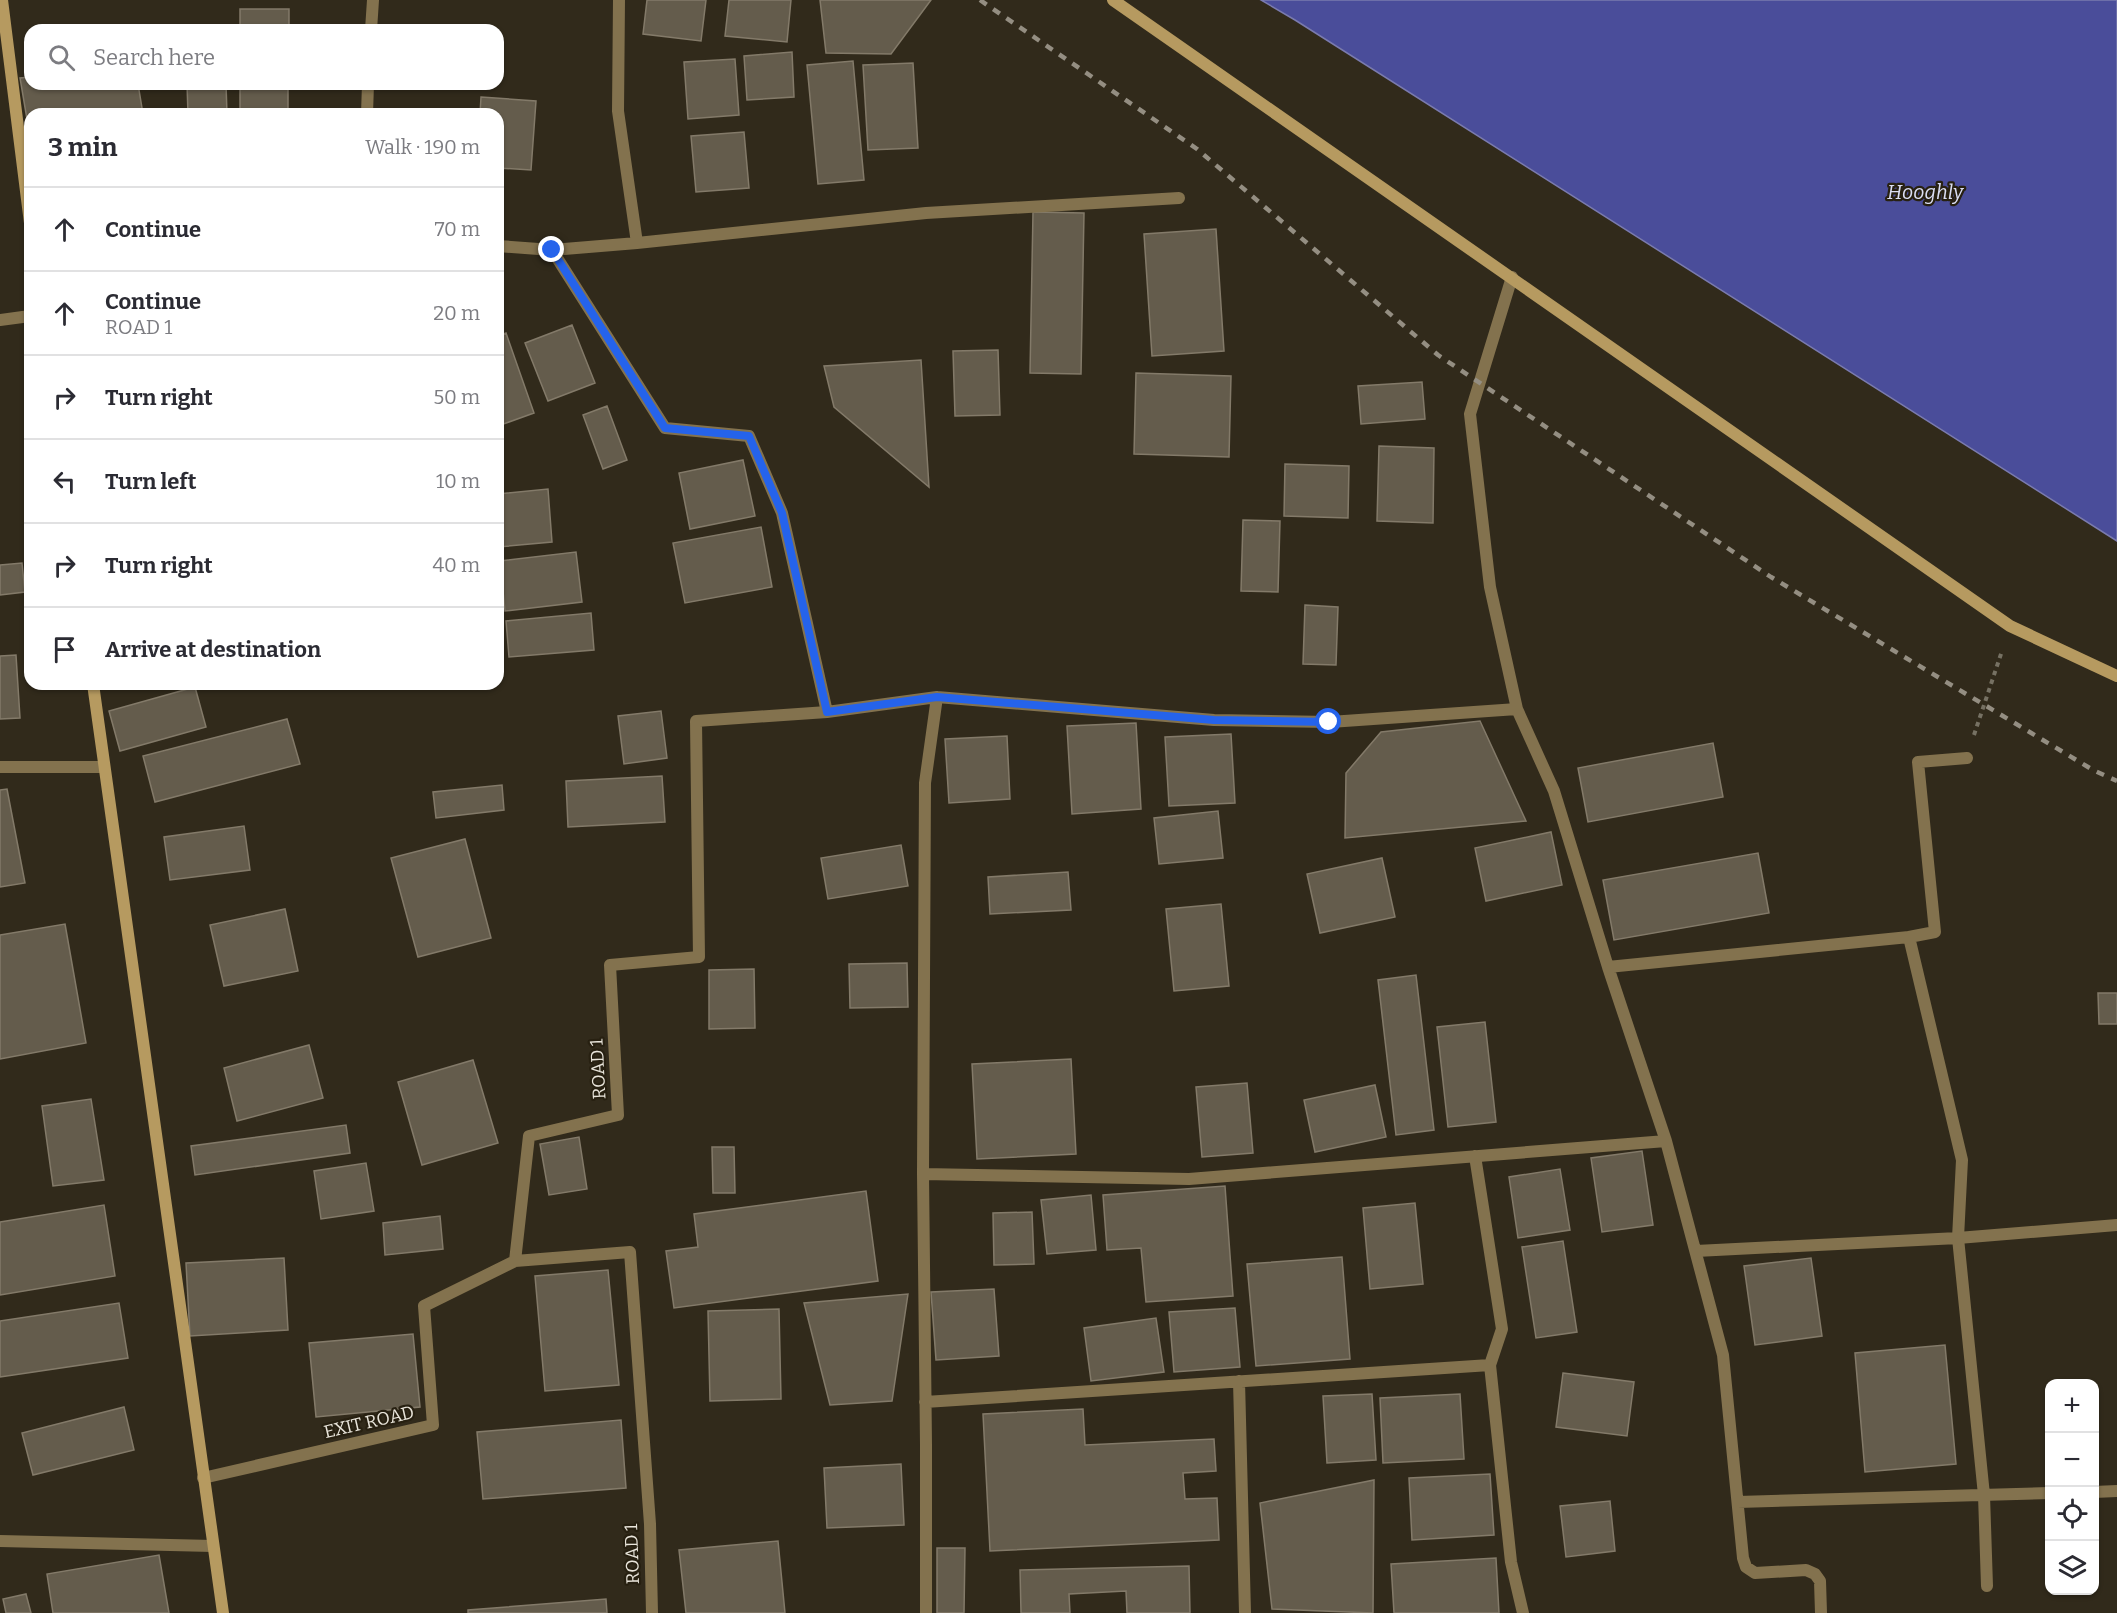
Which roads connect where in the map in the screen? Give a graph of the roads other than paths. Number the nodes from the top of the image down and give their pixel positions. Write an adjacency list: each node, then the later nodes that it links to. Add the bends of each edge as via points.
1 (2, 0): 8 (main road)
2 (373, 0): 5 (street)
3 (619, 0): 10 (street, via 618,111)
4 (1113, 0): 13 (main road)
5 (371, 24)
6 (368, 90): 7 (street)
7 (367, 108)
8 (24, 175)
9 (1179, 198): 10 (street, via 927,213)
10 (638, 243): 12 (street)
11 (504, 246): 12 (street)
12 (552, 250): 20 (street, via 665,428 749,436 782,513)
13 (1512, 277): 16 (main road, via 2010,626); 19 (street, via 1470,414 1490,587)
14 (24, 317): 15 (street)
15 (0, 320)
16 (2117, 676)
17 (94, 690): 23 (main road)
18 (937, 697): 19 (street, ROAD 1, via 1214,720 1329,722); 20 (street, ROAD 1); 28 (street, via 925,783)
19 (1517, 708): 25 (street, via 1554,790)
20 (827, 712): 32 (street, ROAD 1, via 696,721 699,957 610,965 618,1115 529,1136)
21 (1966, 758): 24 (street, via 1918,762 1935,932)
22 (0, 766): 23 (street)
23 (104, 767): 36 (main road)
24 (1909, 937): 25 (street); 30 (street, via 1962,1160)
25 (1608, 967): 26 (street)
26 (1666, 1141): 27 (street); 31 (street)
27 (1475, 1156): 28 (street, via 1189,1179); 33 (street, via 1502,1329)
28 (922, 1174): 35 (street)
29 (2117, 1225): 30 (street)
30 (1958, 1238): 31 (street); 40 (street)
31 (1696, 1251): 41 (street, via 1723,1355)
32 (515, 1261): 36 (street, EXIT ROAD, via 424,1306 433,1425); 46 (street, ROAD 1, via 630,1252 650,1524)
33 (1490, 1365): 34 (street); 49 (street, via 1511,1562)
34 (1239, 1381): 35 (street); 48 (street)
35 (925, 1402): 47 (street)
36 (203, 1478): 43 (main road)
37 (2117, 1491): 38 (street)
38 (2099, 1492)
39 (2045, 1493): 40 (street)
40 (1984, 1495): 41 (street); 44 (street)
41 (1738, 1502): 50 (street, via 1746,1567 1755,1573 1806,1570 1815,1574 1820,1581)
42 (0, 1541): 43 (street)
43 (213, 1546): 45 (main road)
44 (1988, 1586)
45 (223, 1613)
46 (652, 1613)
47 (926, 1613)
48 (1245, 1613)
49 (1523, 1613)
50 (1821, 1613)

